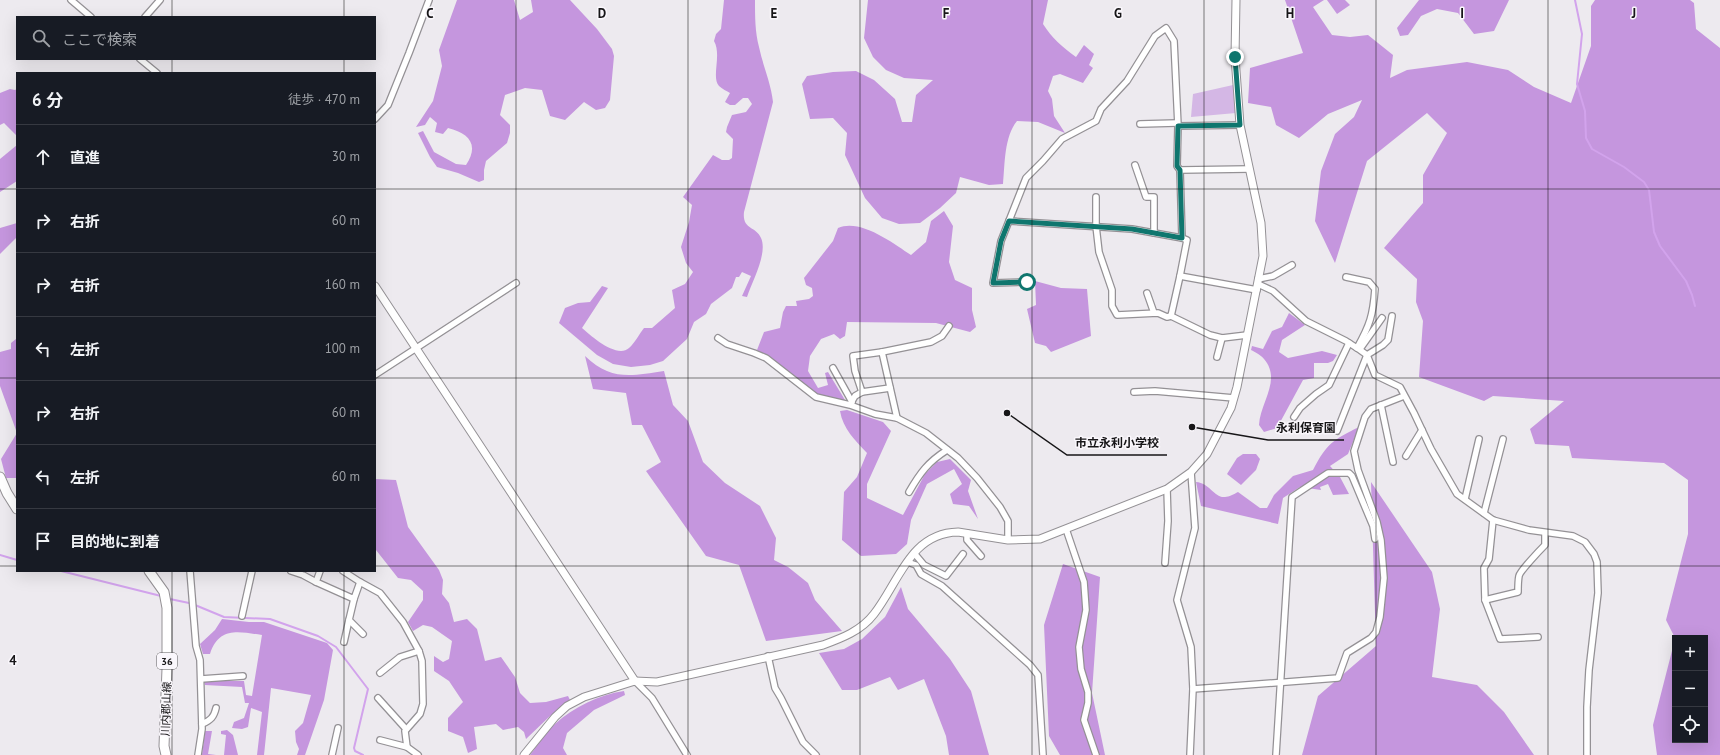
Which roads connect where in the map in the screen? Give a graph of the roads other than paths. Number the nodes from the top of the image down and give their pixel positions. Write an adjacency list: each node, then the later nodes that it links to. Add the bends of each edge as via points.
1 (71, 0): 5 (street)
2 (160, 0): 6 (street)
3 (429, 0): 9 (street, via 388,105)
4 (1236, 0): 12 (street, via 1235,57)
5 (90, 16)
6 (146, 16)
7 (141, 60): 8 (street)
8 (155, 72)
9 (376, 118)
10 (1140, 124): 11 (street)
11 (1178, 124): 12 (street); 15 (street, via 1177,166); 17 (street, via 1174,42 1166,28 1155,36 1127,81 1101,109 1096,121 1062,139 1026,178)
12 (1240, 125): 14 (street)
13 (1135, 165): 19 (street, via 1146,197 1154,197)
14 (1249, 169): 15 (street); 26 (street, via 1260,223 1263,256)
15 (1180, 170): 20 (street)
16 (1096, 197): 18 (street)
17 (1009, 221): 18 (street); 24 (street, via 1001,241 993,283)
18 (1096, 226): 19 (street); 29 (street, via 1099,252 1112,290 1112,306 1116,315)
19 (1154, 233): 20 (street)
20 (1182, 238): 22 (street, via 1187,240)
21 (1292, 265): 26 (street)
22 (1180, 276): 26 (street); 30 (street)
23 (1346, 277): 39 (street, via 1369,282 1375,289 1373,312)
24 (1027, 282)
25 (516, 283): 38 (street)
26 (1258, 284): 34 (street); 37 (street, via 1273,291 1306,321)
27 (376, 288): 38 (street)
28 (1147, 292): 29 (street)
29 (1154, 313): 30 (street)
30 (1170, 316): 36 (street)
31 (1392, 316): 41 (street, via 1388,340)
32 (1382, 318): 39 (street)
33 (949, 326): 40 (street, via 942,336 931,342)
34 (1247, 335): 36 (street); 49 (street)
35 (718, 338): 50 (street, via 727,344 766,358 816,397)
36 (1222, 338): 42 (street)
37 (1350, 343): 39 (street); 52 (street, via 1329,385 1300,408)
38 (416, 349): 44 (street); 99 (street)
39 (1359, 349): 41 (street)
40 (882, 352): 45 (street); 46 (street, via 853,356)
41 (1367, 355): 48 (street, via 1375,376 1400,387); 55 (street)
42 (1217, 357)
43 (833, 368): 50 (street)
44 (376, 374)
45 (890, 388): 46 (street); 53 (street)
46 (862, 392): 50 (street, via 855,396)
47 (1134, 392): 49 (street, via 1155,391)
48 (1404, 396): 51 (street); 54 (street)
49 (1234, 398): 61 (street, via 1207,454)
50 (851, 404): 53 (street, via 875,414)
51 (1381, 405): 60 (street); 100 (street, via 1371,409 1365,417 1354,451 1381,540 1384,578 1376,632 1347,653 1338,678)
52 (1294, 417)
53 (897, 418): 58 (street, via 926,434)
54 (1422, 430): 59 (street); 65 (street, via 1457,494)
55 (1337, 431)
56 (1479, 439): 65 (street)
57 (1503, 439): 67 (street)
58 (947, 450): 64 (street, via 932,459); 73 (street, via 977,478 1000,507 1008,521)
59 (1406, 456)
60 (1393, 462)
61 (1191, 472): 63 (street); 101 (street, via 1195,528 1177,600 1191,647)
62 (0, 477): 66 (main road)
63 (1167, 488): 69 (street); 78 (street)
64 (909, 492)
65 (1464, 499): 67 (street)
66 (16, 508)
67 (1484, 513): 68 (street)
68 (1494, 520): 71 (street); 88 (street, via 1489,559 1484,568)
69 (1066, 529): 73 (street, via 1040,539); 117 (street, via 1084,582 1086,610 1080,647 1081,669 1088,692 1084,720)
70 (967, 533): 73 (street); 74 (street, via 941,534 927,541); 76 (street, via 967,540)
71 (1545, 533): 88 (street, via 1546,545 1536,552 1519,574 1518,592); 120 (street, via 1573,536 1585,542 1597,562 1598,593 1589,670)
72 (1375, 539): 100 (street, via 1373,526 1349,473 1328,473 1292,497)
73 (1008, 540)
74 (914, 553): 75 (street, via 924,565 946,576); 77 (street)
75 (963, 554)
76 (982, 556)
77 (907, 562): 95 (street, via 874,614 861,627 845,637 823,645); 116 (street, via 916,565 921,574 942,586 1038,675)
78 (1165, 563)
79 (150, 572): 109 (main road, 川内郡山線 / 36, via 164,592 167,608 164,746)
80 (190, 572): 98 (street)
81 (252, 572): 89 (street)
82 (295, 572): 85 (street)
83 (320, 572): 85 (street)
84 (345, 572): 86 (street)
85 (316, 582): 87 (street)
86 (360, 582): 87 (street); 94 (street, via 380,592 403,622)
87 (354, 599): 90 (street)
88 (1485, 600): 92 (street, via 1500,639)
89 (242, 616)
90 (350, 620): 91 (street); 93 (street)
91 (363, 634)
92 (1538, 638)
93 (344, 642)
94 (419, 651): 96 (street, via 400,657); 106 (street, via 422,661 423,704 420,714)
95 (768, 656): 99 (street, via 657,682); 115 (street, via 775,688 803,742)
96 (380, 673)
97 (243, 676): 98 (street)
98 (201, 678): 104 (street)
99 (635, 681): 113 (street, via 584,697 567,706); 114 (street, via 652,698)
100 (1280, 682): 101 (street); 119 (street)
101 (1193, 689): 118 (street)
102 (378, 698): 106 (street)
103 (216, 708): 104 (street, via 211,720)
104 (202, 724): 110 (street)
105 (338, 728): 111 (street)
106 (406, 729): 108 (street)
107 (380, 740): 108 (street)
108 (407, 747): 112 (street)
109 (166, 755)
110 (198, 755)
111 (332, 755)
112 (418, 755)
113 (524, 755)
114 (687, 755)
115 (816, 755)
116 (1043, 755)
117 (1096, 755)
118 (1190, 755)
119 (1276, 755)
120 (1587, 755)

